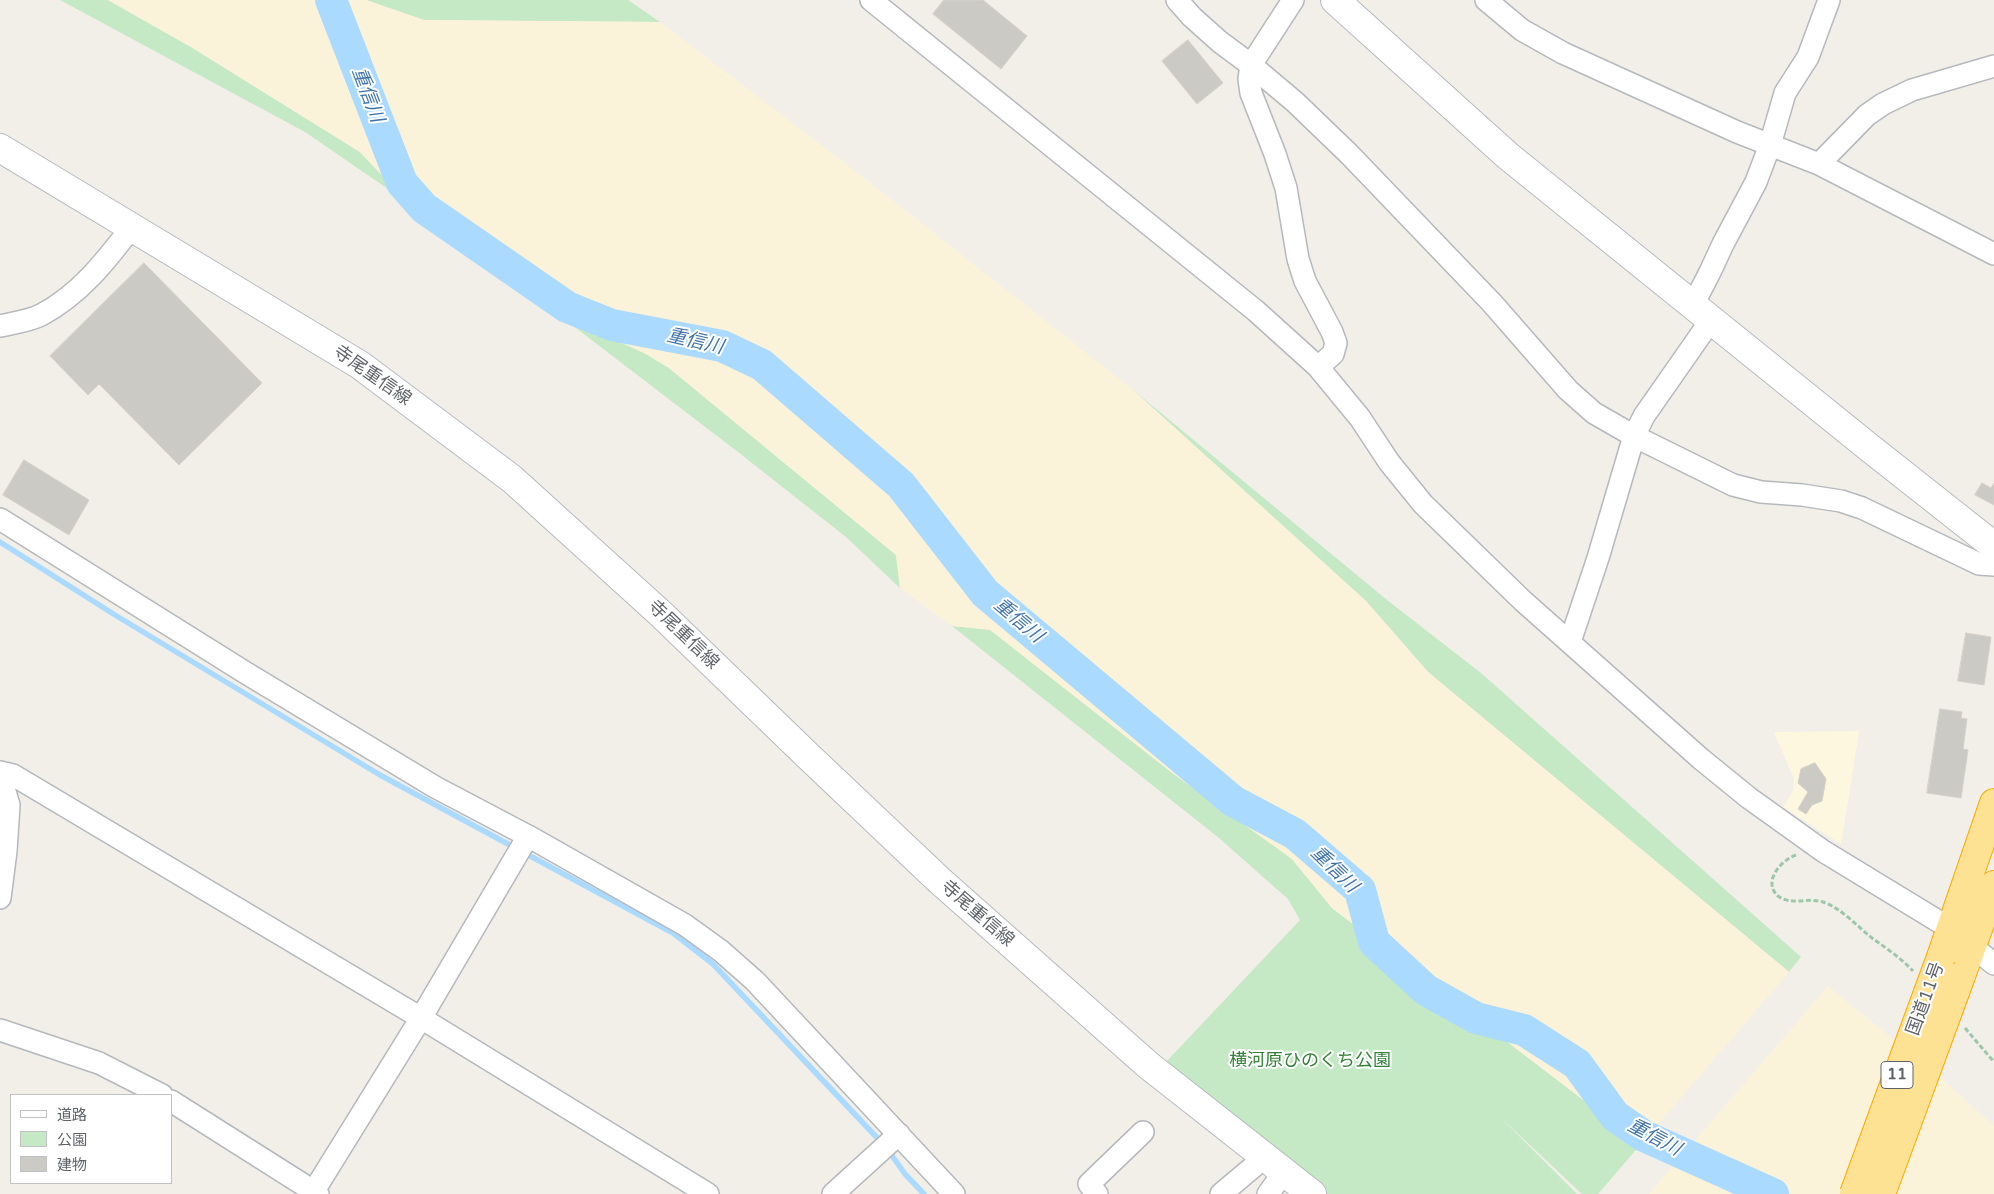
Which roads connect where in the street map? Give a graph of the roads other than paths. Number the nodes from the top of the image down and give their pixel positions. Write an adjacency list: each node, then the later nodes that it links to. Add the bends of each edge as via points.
1 (871, 0): 16 (street, via 1256,311)
2 (1177, 0): 7 (street, via 1192,18)
3 (1292, 0): 7 (street)
4 (1335, 0): 14 (main road, via 1508,156)
5 (1486, 0): 9 (street, via 1522,30 1563,53)
6 (1829, 0): 9 (street, via 1808,56 1785,93)
7 (1251, 65): 16 (street, via 1251,93 1286,188 1298,259 1305,281 1336,343 1333,354); 17 (street, via 1349,154 1492,303 1568,390 1594,413)
8 (1994, 66): 11 (street, via 1912,90 1883,104 1866,115)
9 (1770, 145): 11 (street); 14 (street, via 1756,182 1710,272)
10 (0, 148): 12 (main road, 寺尾重信線)
11 (1819, 164): 13 (street)
12 (131, 228): 15 (street, via 104,264 72,295 39,316); 36 (main road, 寺尾重信線, via 360,365 512,479 661,614 939,880 1148,1065)
13 (1994, 254)
14 (1702, 313): 17 (street); 19 (main road)
15 (0, 326)
16 (1318, 367): 21 (street, via 1423,504)
17 (1634, 436): 20 (street, via 1733,485 1761,492 1841,501 1978,564); 21 (street)
18 (0, 519): 24 (street, via 435,787)
19 (1994, 546)
20 (1994, 565)
21 (1570, 642): 27 (street, via 1748,798 1823,851)
22 (0, 774): 26 (street, via 9,805); 30 (street, via 13,775)
23 (1994, 803): 27 (highway, 国道11号 / 11)
24 (528, 836): 30 (street); 35 (street, via 685,925 721,951 755,982)
25 (1994, 885): 28 (highway, 国道11号 / 11)
26 (0, 898)
27 (1951, 929): 28 (street); 45 (highway, 国道11号 / 11, bridge)
28 (1972, 946): 29 (street); 46 (highway, 国道11号 / 11, bridge)
29 (1994, 964)
30 (420, 1018): 37 (street); 38 (street)
31 (0, 1030): 32 (street, via 99,1063)
32 (160, 1094)
33 (172, 1102): 37 (street)
34 (1143, 1132): 41 (street, via 1089,1184)
35 (899, 1134): 39 (street); 40 (street)
36 (1274, 1165): 42 (street); 43 (street); 44 (main road, 寺尾重信線)
37 (315, 1193)
38 (708, 1194)
39 (833, 1194)
40 (954, 1194)
41 (1097, 1194)
42 (1221, 1194)
43 (1268, 1194)
44 (1312, 1194)
45 (1854, 1194)
46 (1881, 1194)

